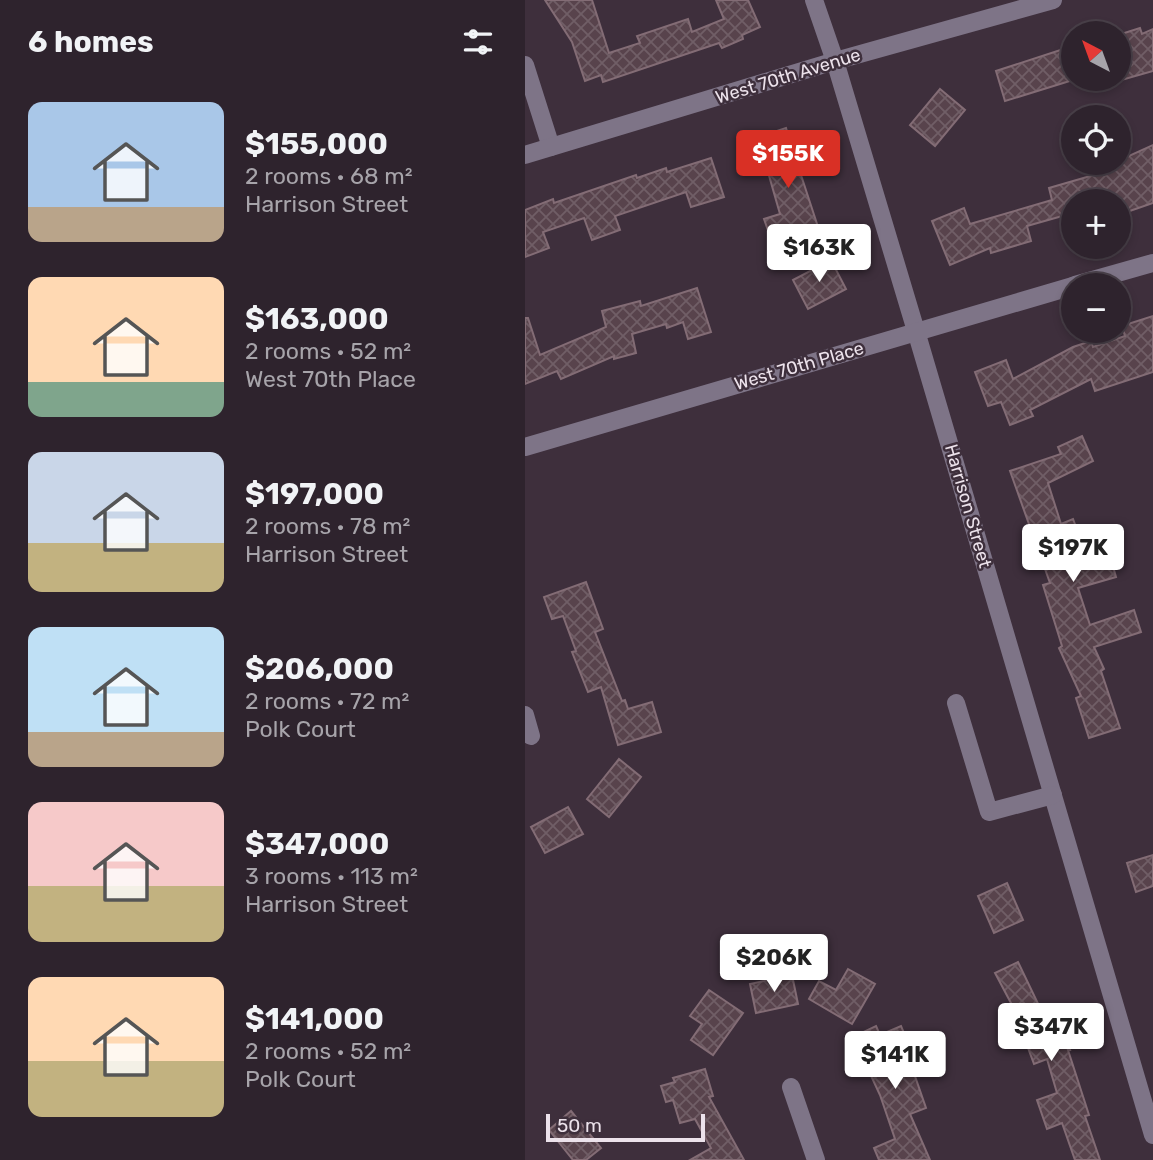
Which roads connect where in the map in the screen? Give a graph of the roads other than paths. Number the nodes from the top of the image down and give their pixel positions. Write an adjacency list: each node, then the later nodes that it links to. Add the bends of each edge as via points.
1 (814, 0): 3 (street, Harrison Street)
2 (1053, 0): 3 (street, West 70th Avenue)
3 (835, 61): 5 (street, West 70th Avenue); 10 (street, Harrison Street)
4 (525, 65): 5 (street)
5 (551, 147): 6 (street, West 70th Avenue)
6 (525, 155)
7 (1153, 263): 8 (street, West 70th Place)
8 (1119, 273)
9 (1061, 290): 10 (street, West 70th Place)
10 (916, 331): 11 (street, West 70th Place); 15 (street, Harrison Street)
11 (525, 447)
12 (956, 703): 15 (street, via 989,812)
13 (525, 715): 14 (street)
14 (531, 736)
15 (1053, 795): 17 (street, Harrison Street)
16 (791, 1087): 18 (street)
17 (1153, 1135)
18 (816, 1160)

